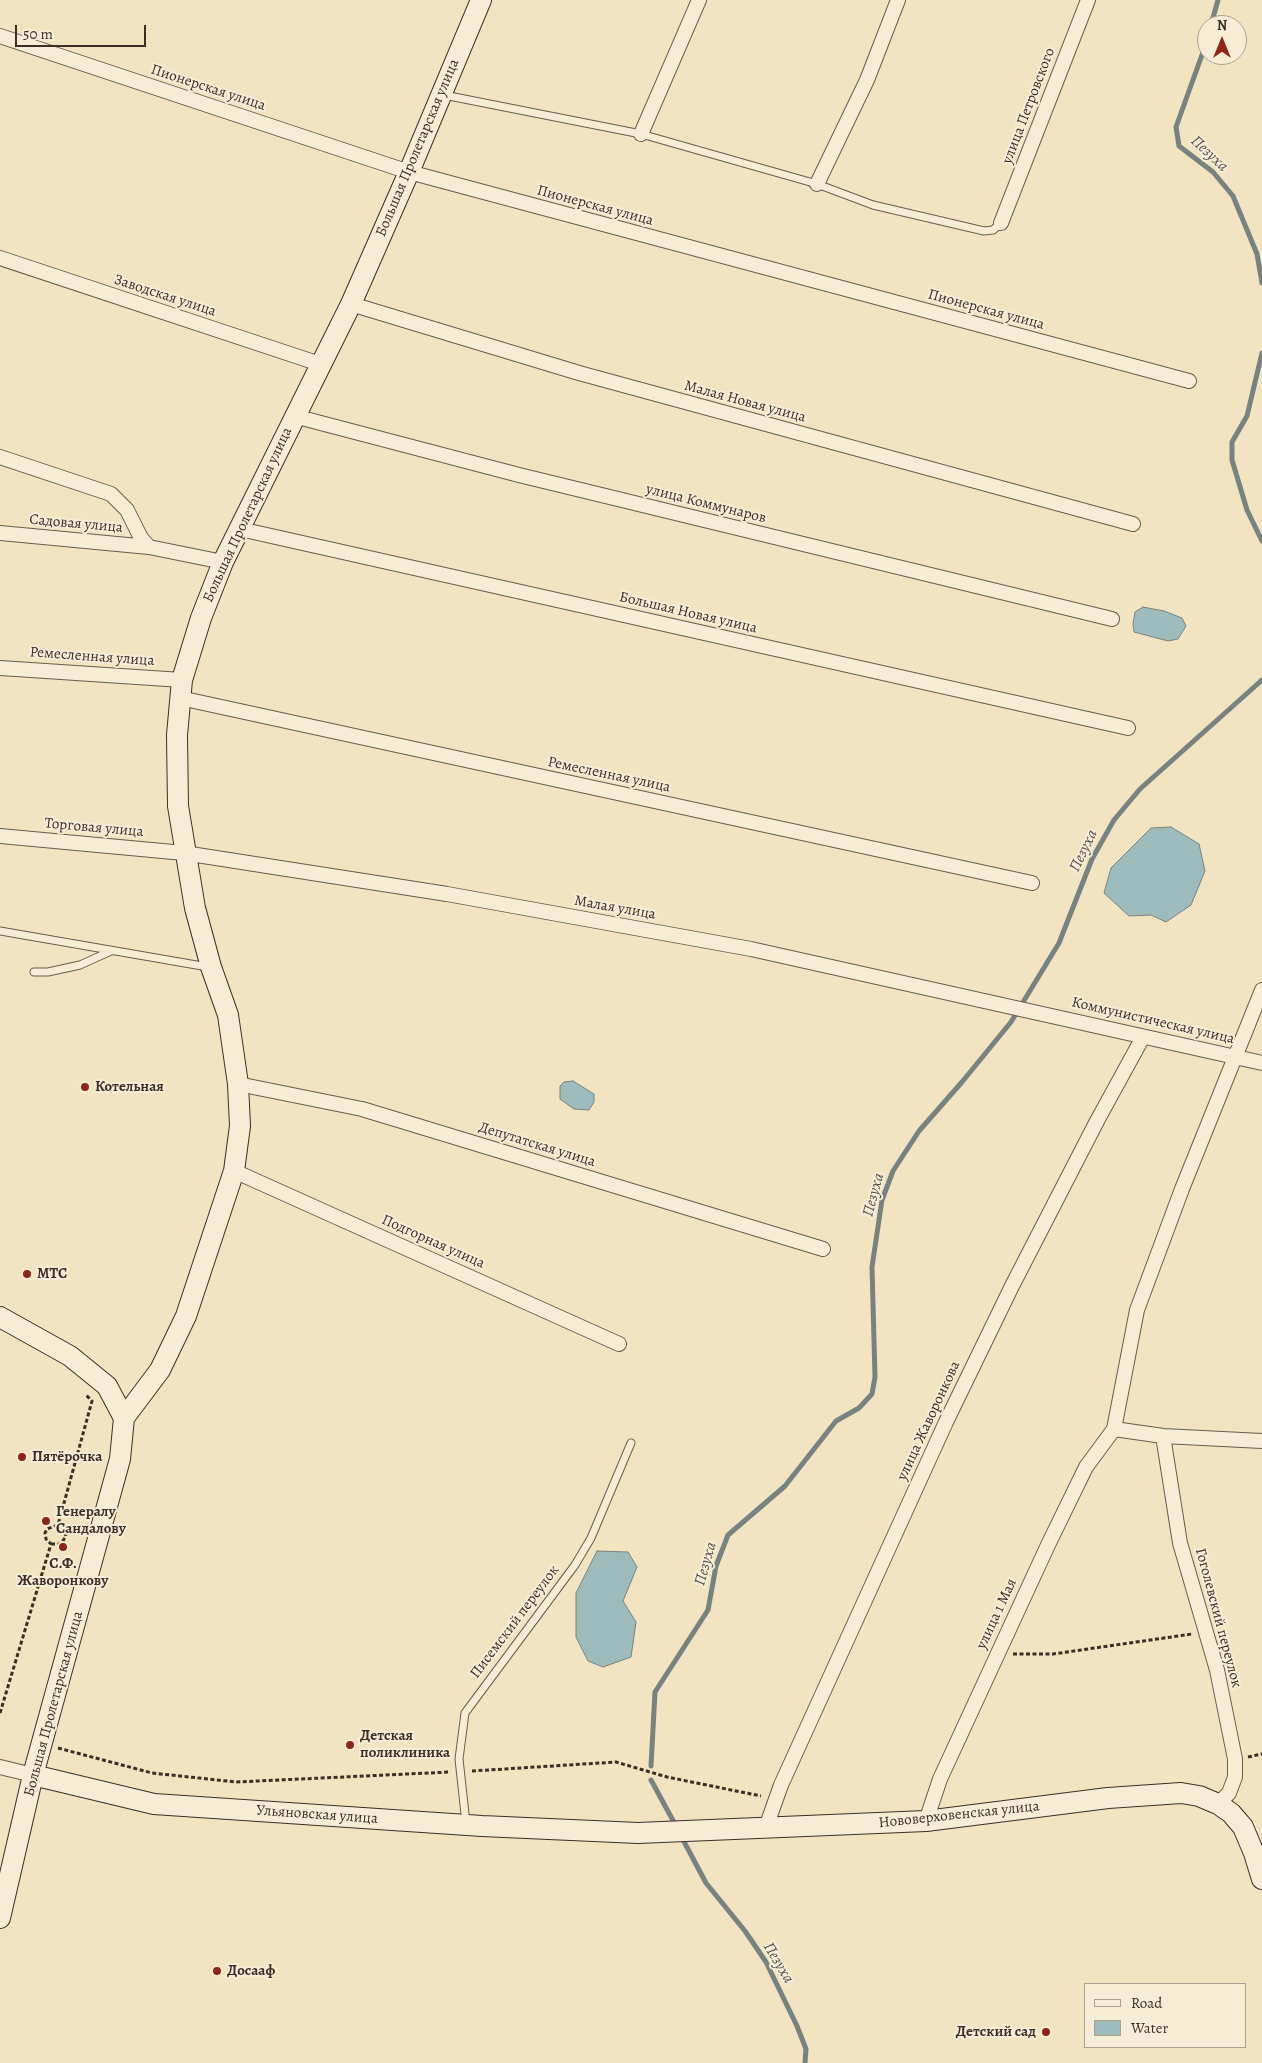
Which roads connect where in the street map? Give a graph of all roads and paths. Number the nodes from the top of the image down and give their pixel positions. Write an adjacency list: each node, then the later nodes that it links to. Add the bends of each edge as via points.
1 (481, 0): 6 (main road, Большая Пролетарская улица)
2 (699, 0): 7 (street)
3 (898, 0): 9 (street, via 867,80)
4 (1088, 0): 10 (street, улица Петровского)
5 (0, 36): 8 (street, Пионерская улица)
6 (441, 95): 7 (lane); 8 (main road, Большая Пролетарская улица)
7 (641, 134): 9 (lane)
8 (409, 172): 12 (main road, Большая Пролетарская улица); 14 (street, Пионерская улица)
9 (816, 184): 10 (lane, via 873,205 984,232)
10 (1001, 223)
11 (0, 258): 13 (street, Заводская улица)
12 (351, 304): 13 (main road, Большая Пролетарская улица); 17 (street, Малая Новая улица, via 579,374)
13 (320, 364): 15 (main road, Большая Пролетарская улица)
14 (1189, 381)
15 (294, 416): 18 (main road, Большая Пролетарская улица); 22 (street, улица Коммунаров, via 519,475)
16 (0, 457): 20 (street, via 112,494 127,510)
17 (1133, 524)
18 (240, 529): 21 (main road, Большая Пролетарская улица); 25 (street, Большая Новая улица)
19 (0, 533): 20 (street, Садовая улица)
20 (149, 548): 21 (street)
21 (223, 562): 24 (main road, Большая Пролетарская улица, via 201,618)
22 (1112, 619)
23 (0, 668): 24 (street, Ремесленная улица)
24 (181, 689): 27 (main road, Большая Пролетарская улица, via 177,771); 28 (street, Ремесленная улица)
25 (1128, 728)
26 (0, 836): 27 (street, Торговая улица)
27 (184, 853): 31 (main road, Большая Пролетарская улица); 34 (street, Малая улица, via 447,894 742,948)
28 (1032, 883)
29 (0, 931): 30 (lane)
30 (111, 951): 31 (lane); 32 (lane, via 80,965)
31 (211, 967): 38 (main road, Большая Пролетарская улица, via 228,1015)
32 (34, 972)
33 (1262, 990): 36 (street)
34 (1036, 1011): 35 (street, Коммунистическая улица)
35 (1143, 1037): 36 (street, Коммунистическая улица); 58 (street, улица Жаворонкова, via 1012,1286 950,1414)
36 (1234, 1057): 37 (street, Коммунистическая улица); 45 (street, via 1138,1310)
37 (1262, 1063)
38 (238, 1084): 39 (main road, Большая Пролетарская улица, via 240,1126); 40 (street, Депутатская улица, via 362,1109)
39 (234, 1171): 42 (street, Подгорная улица); 44 (main road, Большая Пролетарская улица, via 186,1316 160,1370)
40 (823, 1249)
41 (0, 1317): 44 (main road, via 70,1356 107,1386)
42 (618, 1344)
43 (85, 1394): 49 (path, via 92,1401)
44 (124, 1418): 54 (main road, Большая Пролетарская улица, via 120,1459)
45 (1114, 1429): 46 (street); 52 (street, улица 1 Мая, via 1086,1467)
46 (1163, 1436): 47 (street); 51 (street, Гоголевский переулок, via 1180,1543)
47 (1262, 1441)
48 (630, 1443): 56 (lane, Писемский переулок, via 591,1538 465,1713)
49 (58, 1525): 50 (path, via 45,1533); 50 (path, via 66,1536 61,1544)
50 (52, 1544): 53 (path)
51 (1207, 1632): 52 (path, via 1053,1654); 59 (street, Гоголевский переулок, via 1218,1670 1235,1759 1235,1778 1230,1794)
52 (997, 1654): 60 (street, улица 1 Мая, via 940,1779)
53 (0, 1713)
54 (43, 1744): 56 (path, via 152,1772 236,1782); 57 (main road, Большая Пролетарская улица)
55 (0, 1767): 57 (street, Ульяновская улица)
56 (460, 1771): 58 (path, via 616,1762 667,1777); 61 (lane, Писемский переулок)
57 (33, 1776): 61 (main road, Ульяновская улица, via 154,1804); 65 (main road, Большая Пролетарская улица)
58 (776, 1799): 62 (street, улица Жаворонкова)
59 (1218, 1804): 60 (main road, Нововерховенская улица, via 1200,1796 1180,1793); 64 (main road, via 1243,1827)
60 (926, 1821): 62 (main road, Нововерховенская улица)
61 (466, 1825): 63 (main road, Ульяновская улица)
62 (765, 1830): 63 (main road, Нововерховенская улица)
63 (638, 1833)
64 (1262, 1879)
65 (0, 1918)

